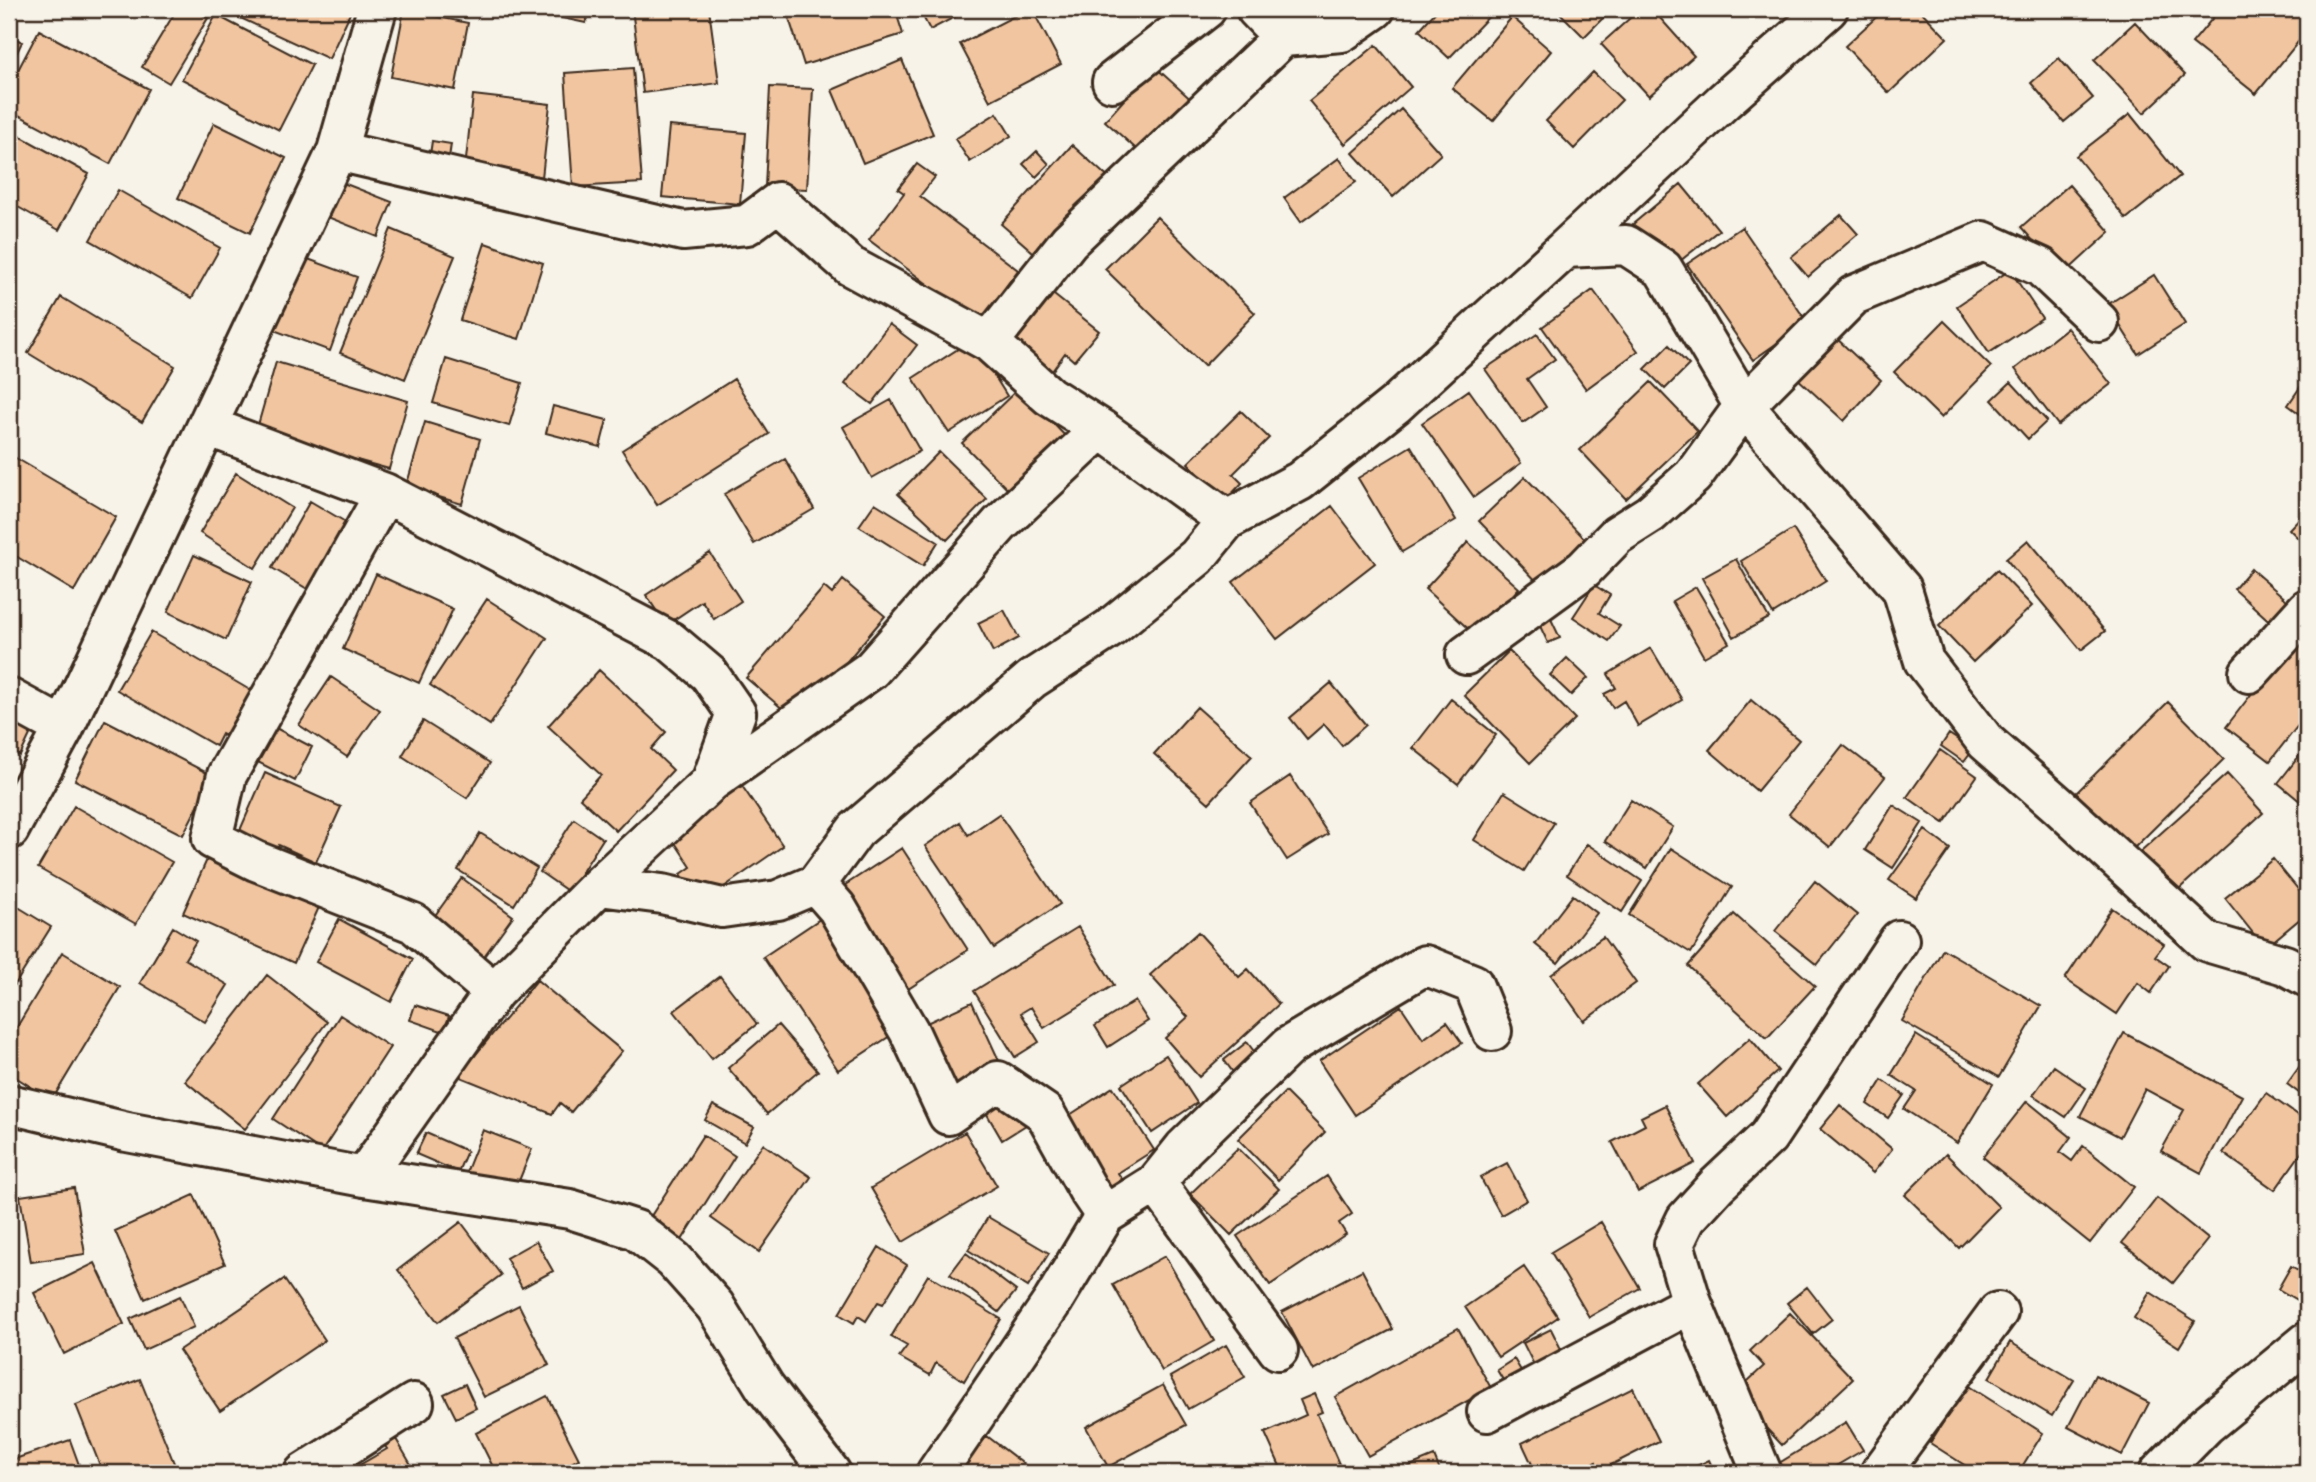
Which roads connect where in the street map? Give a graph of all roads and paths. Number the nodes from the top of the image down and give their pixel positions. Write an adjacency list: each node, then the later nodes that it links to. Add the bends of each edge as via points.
1 (377, 9): 8 (street)
2 (1206, 9): 7 (street)
3 (1256, 9): 6 (street)
4 (1375, 9): 6 (street, via 1342,32)
5 (1828, 9): 9 (street)
6 (1283, 37): 11 (street, via 1069,241)
7 (1112, 82)
8 (337, 151): 11 (street, via 683,231 747,225 778,202 850,266); 13 (street)
9 (1566, 248): 12 (street, via 1626,245 1663,269); 16 (street, via 1395,405 1300,481)
10 (2099, 322): 12 (street, via 2041,267 1983,241 1854,295)
11 (989, 342): 14 (street, via 1049,396)
12 (1744, 406): 18 (street, via 1693,476 1650,514 1617,535 1584,569); 27 (street, via 1902,589 1924,661 1986,742 2207,942 2285,965)
13 (207, 426): 15 (street); 21 (street)
14 (1101, 429): 16 (street); 22 (street, via 1000,524 870,670)
15 (385, 493): 22 (street, via 670,641 709,674 736,713); 28 (street, via 228,775 212,839 413,923)
16 (1227, 520): 24 (street, via 1197,557 1110,629 1032,679 856,830)
17 (2307, 609): 19 (street)
18 (1466, 655)
19 (2249, 673)
20 (9, 698): 21 (street)
21 (64, 728): 23 (street)
22 (711, 782): 25 (street)
23 (9, 830)
24 (816, 884): 25 (street, via 778,900 722,908); 33 (street, via 837,908 909,1031 948,1115 998,1081 1045,1113)
25 (598, 886): 28 (street)
26 (1899, 940): 34 (street, via 1768,1137 1686,1220 1674,1244)
27 (2307, 977)
28 (494, 992): 31 (street)
29 (1492, 1031): 32 (street, via 1474,984 1425,965 1289,1046 1184,1148)
30 (9, 1104): 31 (street, via 127,1132)
31 (363, 1177): 41 (street, via 570,1209 636,1230 674,1260 715,1306 765,1387)
32 (1156, 1183): 33 (street); 37 (street)
33 (1105, 1215): 42 (street, via 1053,1301)
34 (1692, 1303): 39 (street); 43 (street)
35 (1998, 1312): 44 (street)
36 (2307, 1342): 45 (street, via 2206,1425)
37 (1278, 1350)
38 (414, 1403): 40 (street)
39 (1487, 1412)
40 (304, 1473)
41 (831, 1473)
42 (936, 1473)
43 (1762, 1473)
44 (1880, 1473)
45 (2159, 1473)

